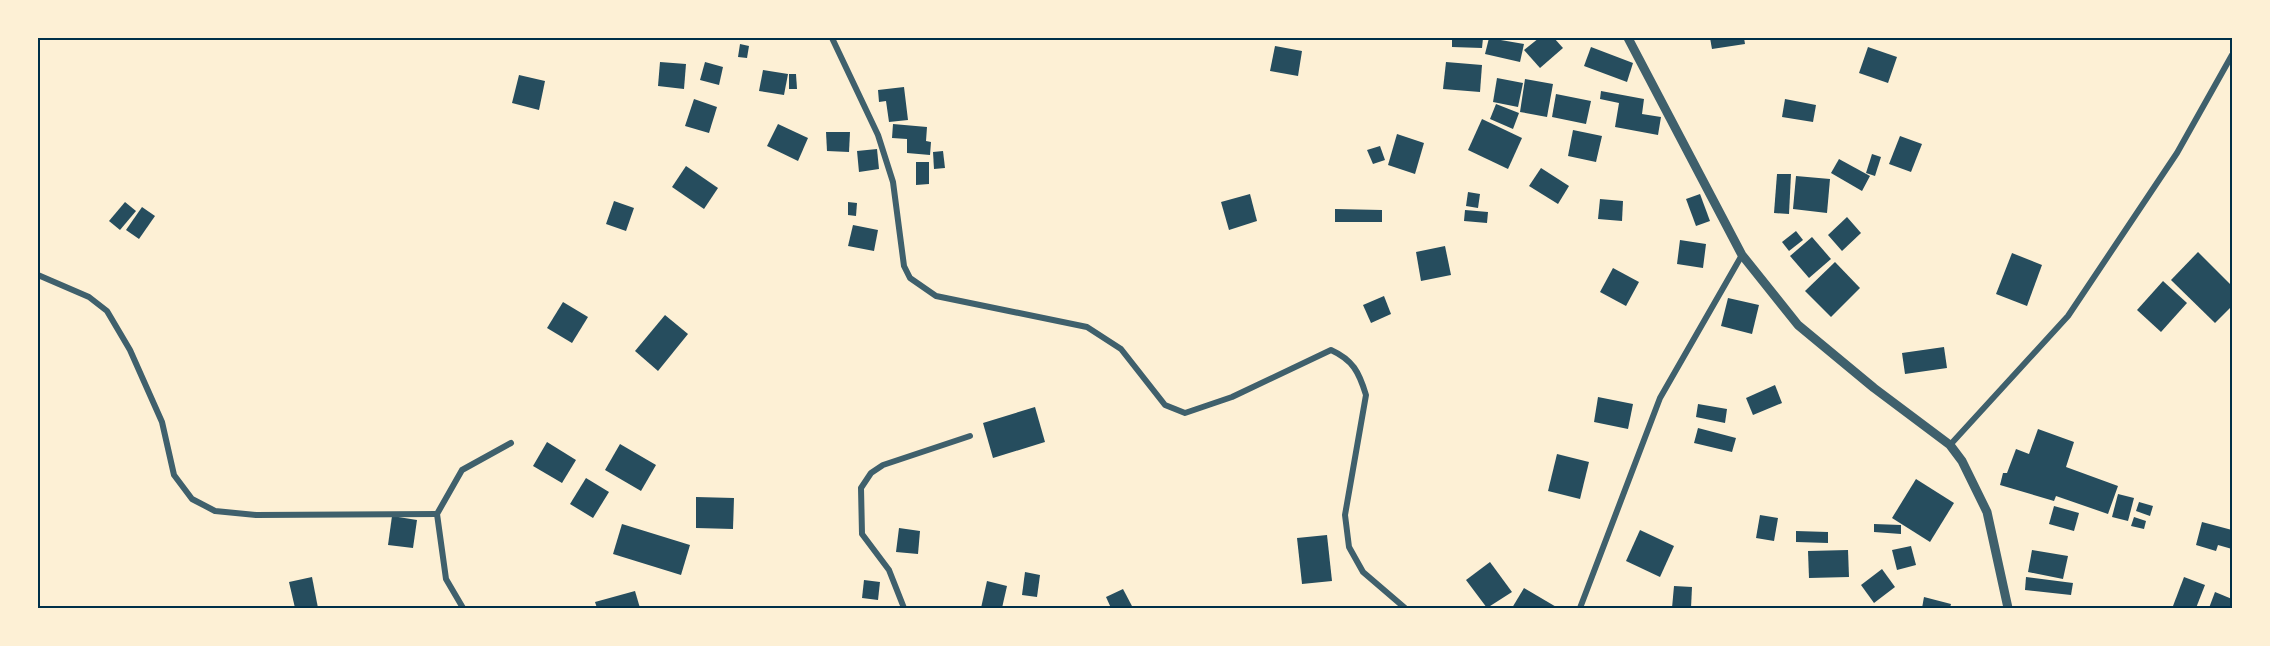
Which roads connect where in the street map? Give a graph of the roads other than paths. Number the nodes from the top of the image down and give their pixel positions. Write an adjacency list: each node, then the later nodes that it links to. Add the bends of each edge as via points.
1 (832, 38): 12 (street, via 878,135 893,182 904,266 910,278 936,296 1087,327 1121,349 1165,405 1185,413 1232,397 1331,350 1346,357 1360,376 1366,395 1345,515 1349,547 1363,572)
2 (1628, 38): 4 (street)
3 (2232, 55): 8 (street, via 2177,153 2068,316)
4 (1743, 255): 8 (street, via 1798,325); 13 (street, via 1660,398)
5 (38, 275): 9 (street, via 89,297 108,311 162,422 174,476 192,499 215,511 256,515)
6 (970, 436): 11 (street, via 883,465 871,473 861,488 862,534 889,570)
7 (512, 443): 9 (street, via 462,470)
8 (1950, 445): 14 (street, via 1987,512)
9 (437, 514): 10 (street, via 446,579)
10 (463, 609)
11 (904, 609)
12 (1405, 609)
13 (1580, 609)
14 (2008, 609)

